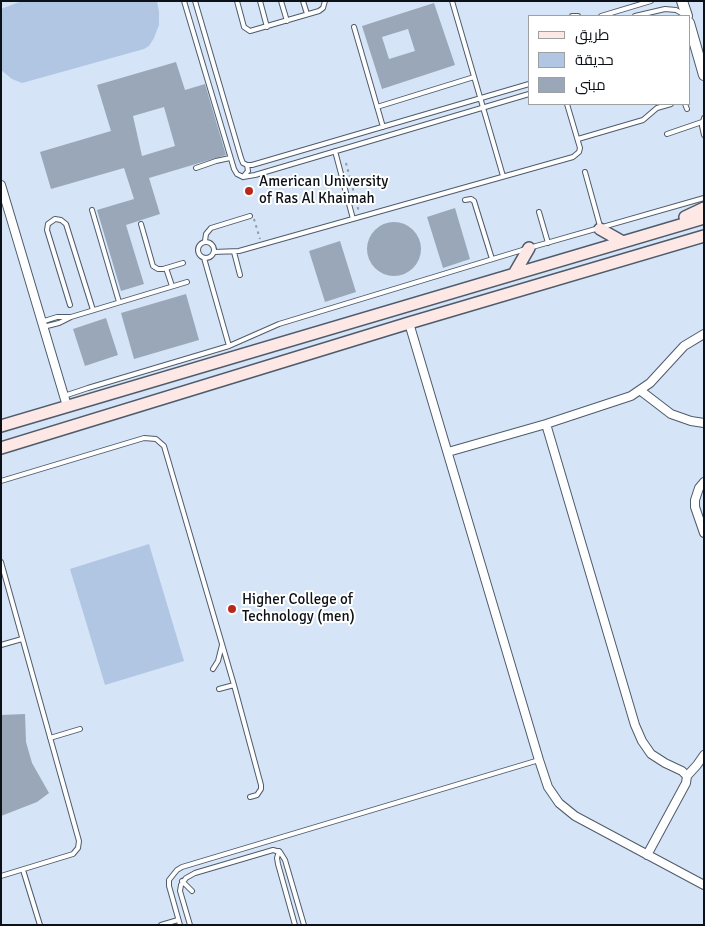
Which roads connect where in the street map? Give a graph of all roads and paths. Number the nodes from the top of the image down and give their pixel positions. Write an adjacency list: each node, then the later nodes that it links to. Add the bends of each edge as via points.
1 (184, 1): 36 (lane)
2 (195, 1): 37 (lane)
3 (237, 1): 17 (lane, via 247,30)
4 (260, 1): 17 (lane)
5 (281, 1): 16 (lane)
6 (303, 1): 11 (lane)
7 (324, 1): 11 (lane, via 321,10)
8 (452, 1): 21 (lane)
9 (651, 1): 12 (lane)
10 (682, 1): 15 (street)
11 (307, 14): 16 (lane)
12 (604, 15)
13 (639, 15): 14 (lane, via 664,9 676,10)
14 (683, 15)
15 (686, 15)
16 (287, 21): 17 (lane)
17 (267, 27)
18 (354, 27): 27 (lane)
19 (690, 28): 20 (street)
20 (704, 75)
21 (474, 77): 24 (lane); 27 (lane)
22 (528, 84): 24 (lane)
23 (528, 94): 28 (lane)
24 (480, 98): 28 (lane); 30 (lane)
25 (567, 105): 33 (lane)
26 (668, 105): 33 (lane, via 657,108 643,120)
27 (377, 107): 30 (lane)
28 (483, 108): 34 (lane); 41 (lane)
29 (703, 120): 31 (lane); 32 (lane)
30 (382, 127): 37 (lane)
31 (667, 134)
32 (704, 135)
33 (578, 139): 41 (lane, via 580,150 573,157)
34 (335, 151): 42 (lane); 52 (lane)
35 (343, 155): 48 (path)
36 (230, 158): 38 (lane); 39 (lane)
37 (245, 164): 39 (lane); 42 (lane, via 247,173)
38 (196, 168)
39 (234, 169): 42 (lane)
40 (585, 172): 55 (lane)
41 (503, 176): 52 (lane)
42 (243, 177)
43 (1, 185): 76 (street)
44 (704, 198): 55 (lane)
45 (465, 200): 65 (lane, via 471,198 474,201)
46 (704, 208): 54 (main road)
47 (92, 210): 72 (lane)
48 (360, 212)
49 (539, 212): 59 (lane)
50 (250, 216): 57 (lane, via 211,228); 60 (path, via 253,215)
51 (704, 218): 54 (main road)
52 (353, 219): 60 (lane)
53 (141, 224): 67 (lane, via 153,266)
54 (672, 227): 58 (main road)
55 (600, 228): 58 (main road); 59 (lane)
56 (704, 236): 75 (main road)
57 (205, 242): 62 (lane, via 211,243); 64 (lane, via 199,245 198,251)
58 (623, 242): 68 (main road)
59 (548, 243): 61 (lane)
60 (262, 245): 63 (lane)
61 (528, 248): 65 (lane); 68 (main road)
62 (214, 252): 63 (lane); 64 (lane)
63 (234, 252): 69 (lane)
64 (204, 258): 78 (lane)
65 (492, 259): 78 (lane, via 279,324)
66 (183, 263): 67 (lane)
67 (166, 268): 71 (lane)
68 (514, 274): 80 (main road)
69 (240, 275)
70 (188, 282): 71 (lane)
71 (172, 286): 72 (lane)
72 (119, 302): 74 (lane)
73 (70, 305): 74 (lane, via 47,230 48,224 55,219 66,224)
74 (93, 310): 76 (lane, via 71,317 57,317)
75 (409, 323): 84 (main road); 85 (street)
76 (42, 325): 80 (street)
77 (704, 334): 79 (street, via 684,346)
78 (229, 346): 80 (lane, via 88,388)
79 (641, 391): 81 (street, via 671,414); 82 (street, via 623,400)
80 (65, 401): 83 (main road)
81 (704, 423)
82 (546, 424): 85 (street); 100 (street, via 635,726 651,754 682,770)
83 (1, 426)
84 (1, 448)
85 (448, 452): 99 (street)
86 (1, 481): 91 (lane, via 144,438 161,442 167,452)
87 (704, 482): 88 (street, via 699,488 695,507)
88 (704, 533)
89 (1, 562): 90 (lane)
90 (22, 639): 92 (lane); 97 (lane)
91 (222, 643): 93 (lane); 94 (lane)
92 (1, 645)
93 (213, 669)
94 (234, 685): 95 (lane); 101 (lane, via 261,786 257,795)
95 (219, 689)
96 (80, 729): 97 (lane)
97 (50, 738): 104 (lane, via 79,841 78,848 73,854)
98 (704, 755): 100 (street)
99 (539, 760): 103 (street, via 548,787 566,810); 109 (lane, via 182,867 169,880)
100 (687, 776): 103 (street)
101 (250, 797)
102 (279, 850): 106 (lane, via 194,873); 114 (lane, via 277,860); 115 (lane, via 285,860)
103 (647, 855): 107 (street)
104 (23, 870): 105 (lane); 110 (lane)
105 (1, 876)
106 (182, 881): 108 (lane); 113 (lane, via 180,891)
107 (704, 885)
108 (192, 891)
109 (178, 920): 111 (lane); 112 (lane)
110 (40, 925)
111 (161, 925)
112 (180, 925)
113 (190, 925)
114 (296, 925)
115 (304, 925)

